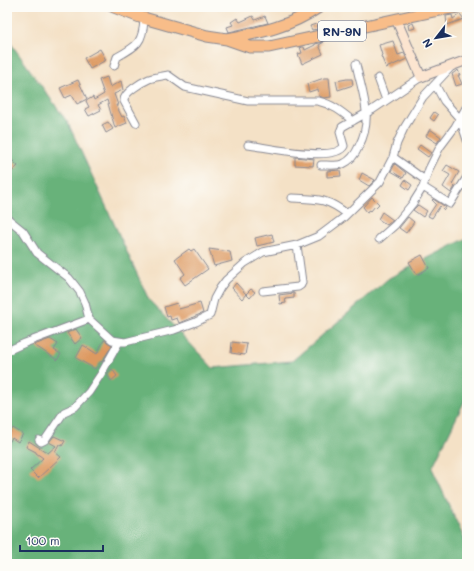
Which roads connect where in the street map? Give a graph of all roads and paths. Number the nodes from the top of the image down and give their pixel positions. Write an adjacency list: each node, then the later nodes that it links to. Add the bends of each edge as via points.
1 (114, 7): 4 (main road, RN-9N)
2 (319, 7): 6 (main road, RN-9N, via 297,20 272,30)
3 (457, 7): 5 (main road, RN-9N)
4 (140, 14): 6 (main road, RN-9N, via 207,36); 10 (street, via 142,37 131,49 117,57)
5 (396, 19): 6 (main road, RN-9N, via 269,47 250,46); 11 (main road)
6 (227, 39)
7 (467, 60): 9 (main road)
8 (356, 64): 16 (street)
9 (452, 65): 11 (main road); 13 (street)
10 (114, 66)
11 (421, 77): 14 (street)
12 (378, 78): 14 (street)
13 (435, 84): 17 (street, via 444,101); 22 (street, via 404,128)
14 (386, 100): 16 (street)
15 (467, 106): 17 (street)
16 (367, 113): 18 (street); 23 (street, via 363,138 351,158 344,164)
17 (460, 119): 20 (street); 25 (street, via 440,147)
18 (353, 121): 19 (street, via 327,103 248,102 185,87 168,75 149,79 126,93 124,101); 21 (street, via 341,128 344,146 333,153 319,155)
19 (136, 123)
20 (467, 140)
21 (248, 145)
22 (393, 157): 25 (street); 27 (street, via 380,182)
23 (321, 165)
24 (467, 177): 25 (street, via 450,204)
25 (424, 183): 29 (street, via 410,207 395,225)
26 (292, 198): 27 (street, via 328,202)
27 (347, 214): 30 (street, via 319,236)
28 (7, 218): 32 (street, via 23,231 37,253 69,278 80,292)
29 (378, 239)
30 (297, 245): 31 (street, via 301,285); 33 (street, via 263,252 245,262 220,288 208,316 174,330)
31 (263, 292)
32 (89, 319): 33 (street, via 110,338); 34 (street)
33 (119, 342): 35 (street, via 84,398 75,407 64,412 45,440)
34 (7, 351)
35 (38, 440)

